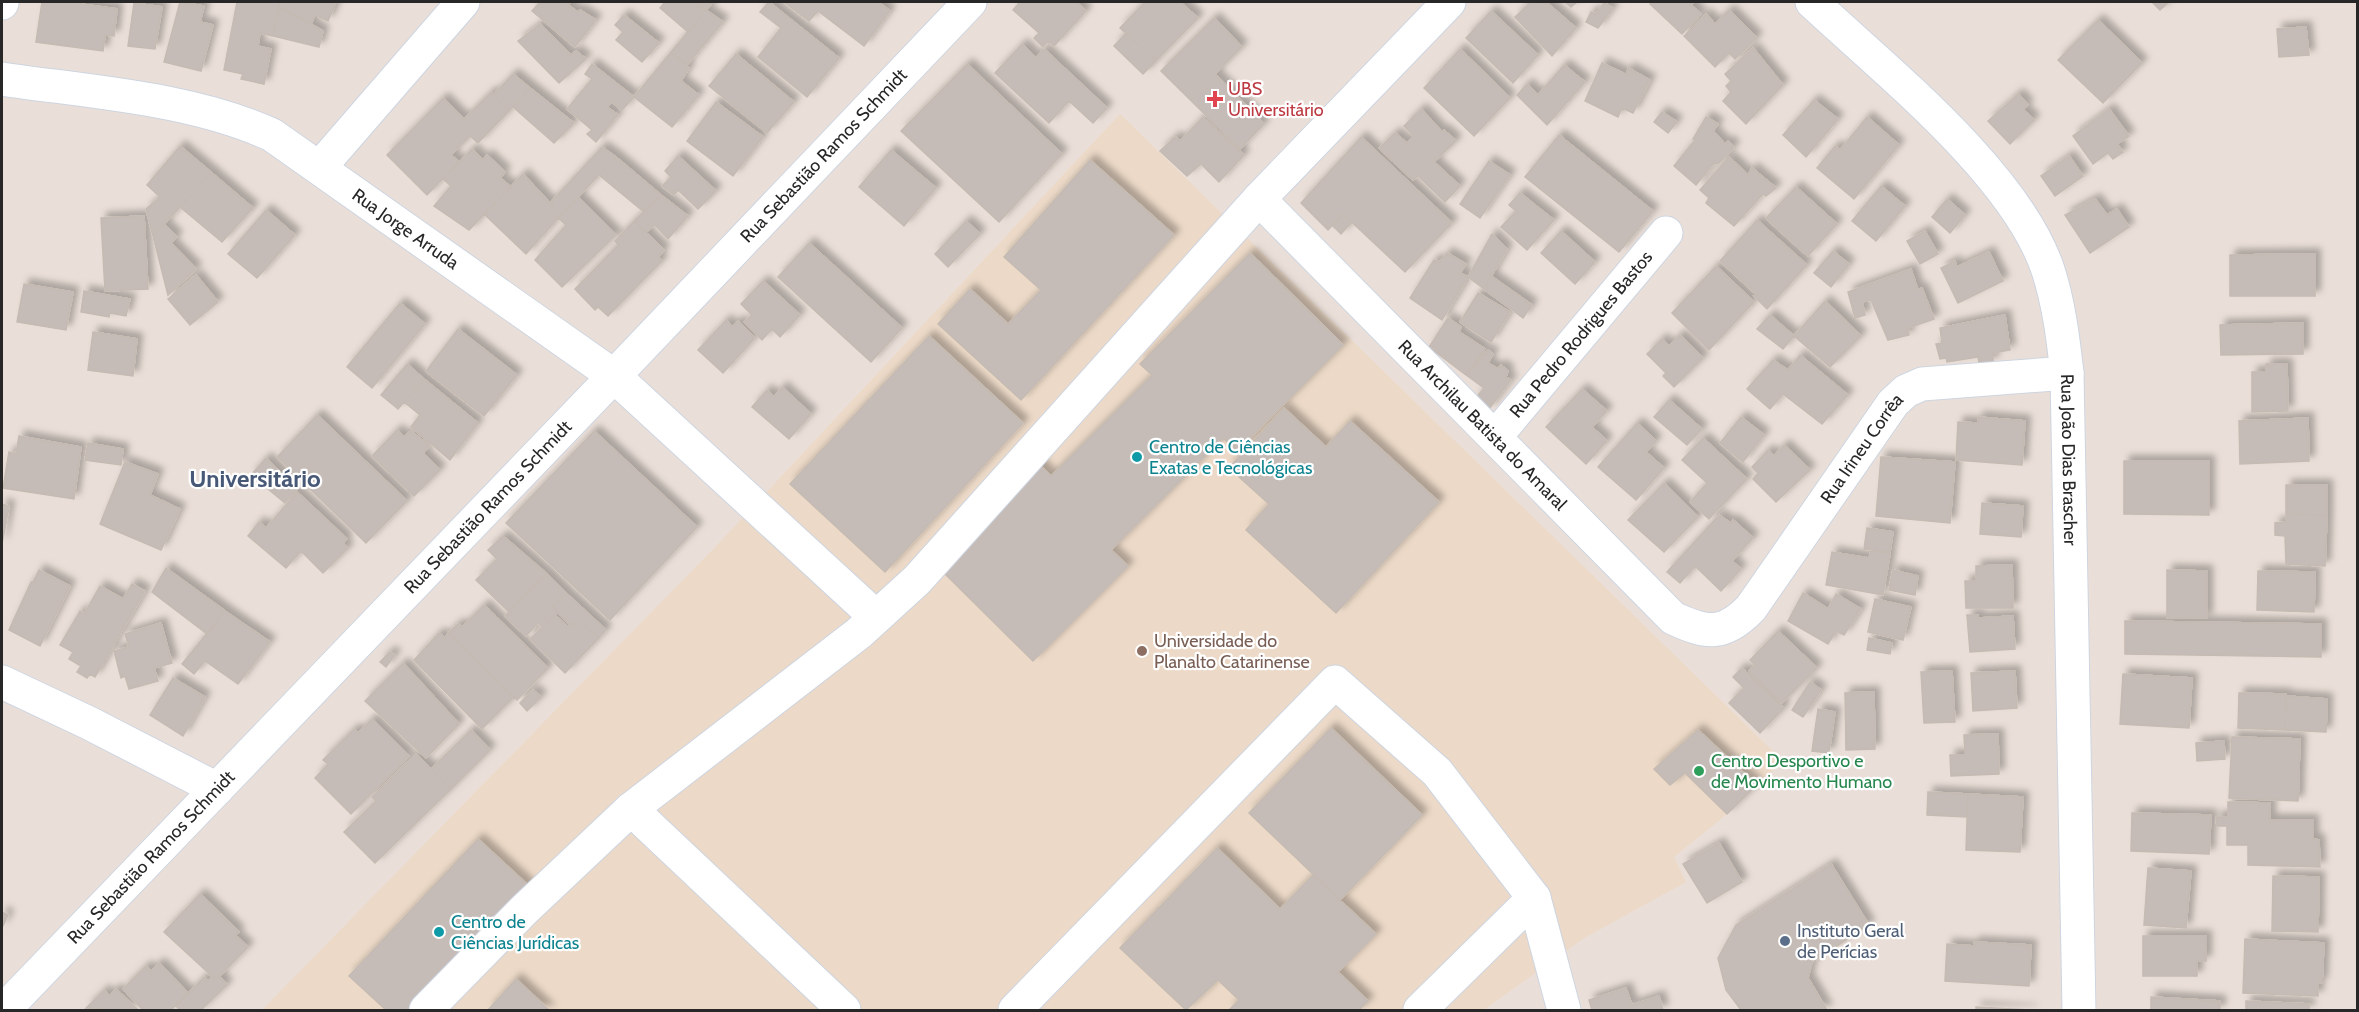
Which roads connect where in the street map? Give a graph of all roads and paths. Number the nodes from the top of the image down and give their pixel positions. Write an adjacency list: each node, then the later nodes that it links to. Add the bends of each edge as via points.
1 (463, 2): 6 (street)
2 (970, 2): 10 (street, Rua Sebastião Ramos Schmidt)
3 (1449, 2): 7 (street)
4 (1812, 2): 9 (street, Rua João Dias Brascher, via 1951,131 1993,178 2027,227 2048,268 2060,316)
5 (2, 79): 6 (street, Rua Jorge Arruda, via 227,116 272,135)
6 (320, 167): 10 (street, Rua Jorge Arruda)
7 (1259, 199): 11 (street, Rua Archilau Batista do Amaral); 12 (street, via 917,579)
8 (1666, 233): 11 (street, Rua Pedro Rodrigues Bastos)
9 (2067, 373): 13 (street, Rua Irineu Corrêa, via 1922,384 1906,391 1893,403 1751,608 1738,621); 24 (street, Rua João Dias Brascher)
10 (614, 376): 12 (street, Rua Jorge Arruda); 15 (street, Rua Sebastião Ramos Schmidt)
11 (1495, 438): 13 (street, Rua Archilau Batista do Amaral, via 1673,618 1696,629)
12 (876, 617): 16 (street)
13 (1718, 631)
14 (2, 682): 15 (street)
15 (217, 789): 18 (street, Rua Sebastião Ramos Schmidt)
16 (631, 809): 19 (street, via 524,910); 20 (street)
17 (1534, 898): 21 (street, via 1437,772 1335,682); 22 (street); 23 (street)
18 (4, 1011)
19 (426, 1011)
20 (844, 1011)
21 (1015, 1011)
22 (1420, 1011)
23 (1564, 1011)
24 (2079, 1011)

